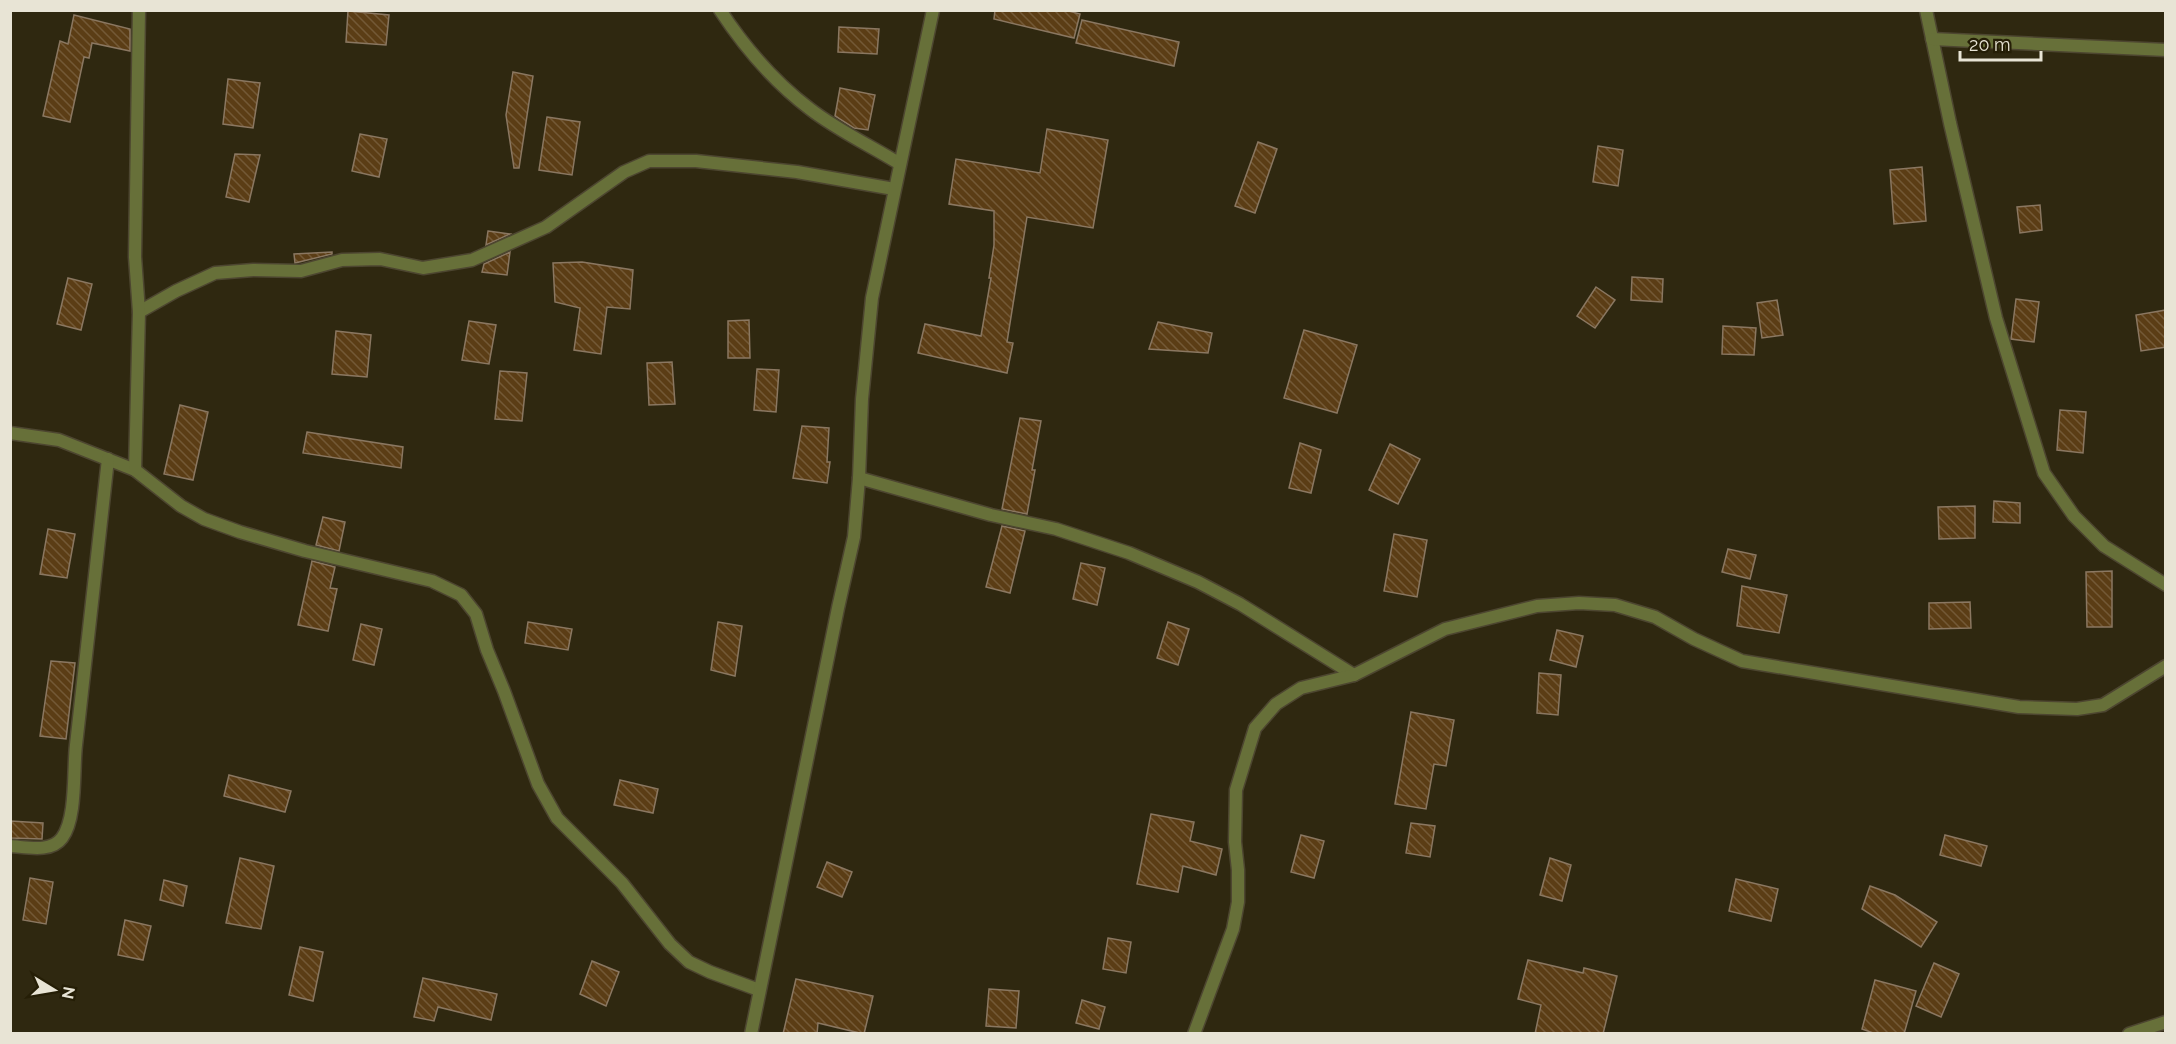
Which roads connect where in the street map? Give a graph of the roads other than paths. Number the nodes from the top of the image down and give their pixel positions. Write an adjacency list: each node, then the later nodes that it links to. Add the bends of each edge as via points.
1 (139, 10): 9 (street, via 135,257)
2 (720, 10): 7 (street, via 742,44 810,109)
3 (933, 10): 7 (street)
4 (1926, 10): 5 (street)
5 (1932, 39): 6 (street); 14 (street, via 1996,318 2044,473 2074,516 2104,546)
6 (2166, 50)
7 (900, 164): 8 (street)
8 (894, 189): 9 (street, via 797,172 696,161 649,161 624,172 546,227 472,260 423,268 380,259 342,260 301,271 215,273); 13 (street, via 872,298)
9 (139, 312): 12 (street)
10 (10, 433): 11 (street, via 59,440)
11 (108, 459): 12 (street); 17 (street, via 70,822 55,845)
12 (135, 470): 18 (street, via 204,519 304,551 432,581 462,595 476,614 538,784 557,818 622,883 670,944 690,962)
13 (859, 478): 16 (street, via 1056,529 1129,554 1240,604); 18 (street, via 854,537)
14 (2166, 585)
15 (2166, 666): 16 (street, via 2103,705 2077,709 2019,708 1742,661 1655,617 1615,605 1579,603 1536,606 1445,629)
16 (1354, 675): 21 (street, via 1302,688 1276,704 1255,728 1236,790 1235,920)
17 (10, 846)
18 (759, 990): 20 (street)
19 (2166, 1022): 22 (street)
20 (751, 1034)
21 (1194, 1034)
22 (2129, 1034)

